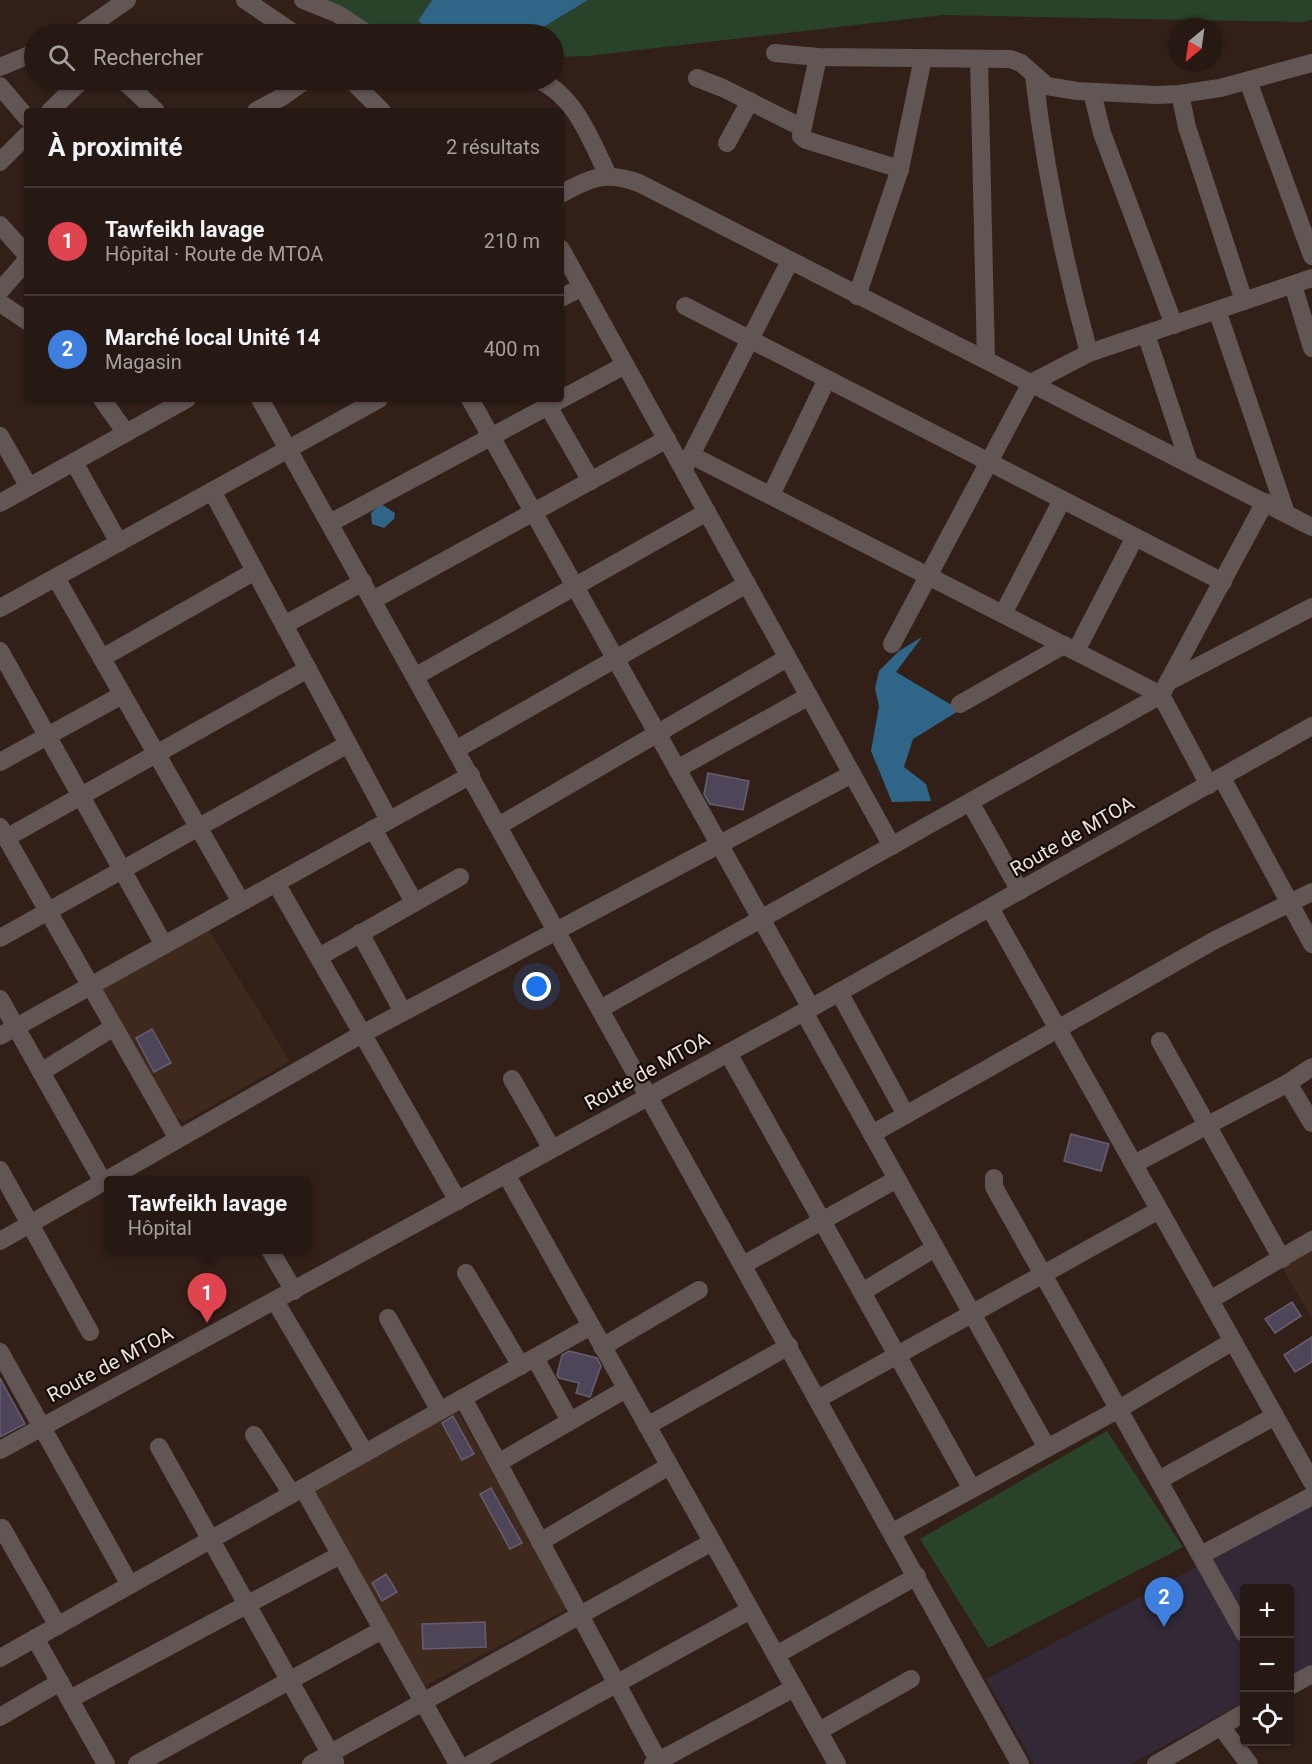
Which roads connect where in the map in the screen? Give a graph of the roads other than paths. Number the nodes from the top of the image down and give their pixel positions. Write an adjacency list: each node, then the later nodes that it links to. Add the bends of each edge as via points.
1 (127, 0): 4 (street)
2 (245, 0): 5 (street)
3 (303, 0): 6 (street)
4 (95, 24)
5 (281, 24)
6 (353, 24)
7 (775, 53): 9 (street)
8 (24, 57): 13 (street)
9 (818, 57): 10 (street); 31 (street)
10 (923, 58): 11 (street); 35 (street)
11 (979, 59): 14 (street, via 1016,60); 60 (street)
12 (1312, 63): 16 (street)
13 (0, 67)
14 (1034, 76): 23 (street, via 1047,86); 59 (street, via 1047,171)
15 (697, 78): 25 (street)
16 (1248, 81): 24 (street); 41 (street)
17 (0, 86): 30 (street)
18 (72, 90): 26 (street)
19 (134, 90): 27 (street)
20 (292, 90): 28 (street)
21 (361, 90): 29 (street)
22 (558, 90): 36 (street, via 571,105)
23 (1092, 92): 24 (street); 55 (street, via 1102,133)
24 (1180, 94): 50 (street)
25 (750, 101): 31 (street); 33 (street)
26 (53, 108)
27 (153, 108)
28 (262, 108)
29 (379, 108)
30 (24, 114)
31 (801, 127): 35 (street, via 801,136 806,140)
32 (24, 138): 34 (street)
33 (727, 143)
34 (0, 162)
35 (900, 169): 49 (street)
36 (608, 175): 37 (street); 42 (street, via 639,183)
37 (564, 193)
38 (0, 225): 39 (street)
39 (24, 252)
40 (564, 254): 46 (street)
41 (1312, 256)
42 (790, 261): 49 (street); 57 (street)
43 (24, 263): 47 (street)
44 (1312, 278): 45 (street)
45 (1293, 285): 50 (street); 58 (street)
46 (582, 287): 48 (street); 61 (street)
47 (0, 291)
48 (564, 296)
49 (857, 296): 60 (street)
50 (1244, 301): 53 (street)
51 (0, 303): 54 (street)
52 (685, 306): 57 (street)
53 (1217, 310): 55 (street); 90 (street)
54 (24, 319)
55 (1174, 325): 56 (street)
56 (1146, 334): 59 (street); 80 (street)
57 (750, 340): 62 (street); 78 (street)
58 (1312, 348)
59 (1089, 353): 63 (street)
60 (986, 360): 63 (street)
61 (625, 364): 64 (street); 75 (street)
62 (826, 379): 79 (street); 84 (street)
63 (1031, 383): 79 (street); 80 (street)
64 (564, 398)
65 (104, 402): 72 (street)
66 (182, 402): 72 (street)
67 (262, 402): 76 (street)
68 (374, 402): 76 (street)
69 (472, 402): 74 (street)
70 (556, 402): 71 (street)
71 (549, 406): 74 (street); 81 (street)
72 (126, 434): 77 (street)
73 (0, 436): 82 (street)
74 (491, 437): 89 (street); 91 (street)
75 (667, 439): 78 (street); 81 (street)
76 (288, 449): 83 (street); 91 (street)
77 (74, 462): 82 (street); 94 (street)
78 (687, 462): 84 (street); 88 (street)
79 (988, 462): 85 (street); 96 (street)
80 (1189, 463): 86 (street)
81 (591, 481): 89 (street)
82 (29, 487): 87 (street)
83 (212, 491): 94 (street); 95 (street)
84 (771, 495): 96 (street)
85 (1062, 500): 93 (street); 105 (street)
86 (1265, 502): 90 (street); 99 (street)
87 (0, 503)
88 (707, 512): 100 (street); 101 (street)
89 (533, 513): 101 (street); 102 (street)
90 (1286, 513): 92 (street)
91 (330, 523): 98 (street)
92 (1312, 527)
93 (1135, 537): 99 (street); 108 (street)
94 (118, 543): 97 (street)
95 (255, 571): 106 (street); 110 (street)
96 (928, 575): 105 (street); 107 (street)
97 (56, 578): 103 (street); 110 (street)
98 (363, 582): 102 (street); 106 (street)
99 (1223, 582): 115 (street)
100 (747, 585): 111 (street); 112 (street)
101 (575, 587): 112 (street); 114 (street)
102 (373, 600): 114 (street)
103 (0, 608)
104 (1312, 608): 115 (street)
105 (1003, 614): 108 (street)
106 (284, 625): 113 (street)
107 (892, 644)
108 (1070, 648): 115 (street); 118 (street)
109 (0, 651): 121 (street)
110 (102, 658): 116 (street)
111 (788, 658): 117 (street); 120 (street)
112 (615, 659): 120 (street); 123 (street)
113 (308, 669): 122 (street); 124 (street)
114 (416, 676): 123 (street)
115 (1165, 688): 129 (street); 131 (street)
116 (123, 695): 121 (street); 124 (street)
117 (809, 696): 126 (street); 127 (street)
118 (960, 704)
119 (1312, 726): 129 (street, Route de MTOA)
120 (657, 734): 126 (street); 133 (street)
121 (48, 736): 125 (street); 130 (street)
122 (348, 744): 132 (street); 134 (street)
123 (457, 749): 128 (street)
124 (156, 754): 130 (street); 134 (street)
125 (0, 762)
126 (677, 769): 136 (street)
127 (852, 774): 136 (street); 137 (street)
128 (471, 775): 132 (street); 133 (street)
129 (1215, 781): 141 (street, Route de MTOA); 145 (street)
130 (81, 796): 135 (street); 138 (street)
131 (970, 802): 137 (street); 141 (street)
132 (381, 824): 140 (street); 144 (street)
133 (500, 825): 149 (street)
134 (198, 827): 138 (street); 143 (street)
135 (3, 832): 147 (street)
136 (719, 845): 148 (street); 149 (street)
137 (892, 846): 148 (street)
138 (122, 869): 147 (street); 153 (street)
139 (460, 877): 144 (street)
140 (276, 883): 143 (street); 154 (street)
141 (1020, 891): 146 (street, Route de MTOA)
142 (1312, 892): 145 (street)
143 (241, 902): 153 (street)
144 (414, 902): 150 (street)
145 (1290, 904): 152 (street); 162 (street, via 1215,940)
146 (990, 908): 156 (street, Route de MTOA); 162 (street)
147 (48, 911): 151 (street); 155 (street)
148 (761, 919): 158 (street); 159 (street)
149 (556, 931): 158 (street); 160 (street)
150 (360, 933): 154 (street); 160 (street)
151 (0, 938)
152 (1312, 944)
153 (164, 945): 155 (street)
154 (319, 957): 164 (street)
155 (91, 986): 161 (street); 163 (street)
156 (839, 993): 159 (street, Route de MTOA); 172 (street)
157 (0, 999): 163 (street)
158 (600, 1009): 171 (street)
159 (808, 1010): 166 (street, Route de MTOA); 175 (street)
160 (404, 1012): 164 (street)
161 (114, 1027): 168 (street); 176 (street)
162 (1058, 1029): 172 (street); 178 (street)
163 (8, 1031): 168 (street)
164 (362, 1034): 176 (street); 185 (street)
165 (1160, 1041): 173 (street)
166 (728, 1053): 171 (street, Route de MTOA); 187 (street)
167 (1312, 1067): 170 (street)
168 (41, 1072): 184 (street)
169 (512, 1079): 177 (street)
170 (1288, 1083): 173 (street); 174 (street)
171 (648, 1095): 177 (street, Route de MTOA); 194 (street)
172 (906, 1115): 175 (street)
173 (1208, 1123): 178 (street); 193 (street)
174 (1312, 1123)
175 (872, 1134): 183 (street)
176 (178, 1139): 181 (street)
177 (552, 1149): 180 (street, Route de MTOA)
178 (1134, 1164): 186 (street)
179 (0, 1170): 188 (street)
180 (506, 1174): 185 (street, Route de MTOA); 204 (street)
181 (113, 1176)
182 (994, 1178): 196 (street, via 994,1187)
183 (897, 1179): 187 (street); 191 (street)
184 (103, 1182): 188 (street)
185 (458, 1201): 197 (street, Route de MTOA)
186 (1159, 1210): 196 (street); 200 (street)
187 (822, 1221): 194 (street); 199 (street)
188 (30, 1224): 189 (street); 205 (street)
189 (0, 1240)
190 (1312, 1240): 193 (street)
191 (935, 1248): 199 (street); 202 (street)
192 (272, 1254): 197 (street)
193 (1282, 1259): 200 (street)
194 (744, 1265): 207 (street)
195 (466, 1274): 211 (street)
196 (1044, 1275): 202 (street); 215 (street)
197 (294, 1290): 201 (street, Route de MTOA)
198 (699, 1290): 208 (street)
199 (862, 1292): 210 (street)
200 (1210, 1300): 206 (street)
201 (275, 1301): 220 (street, Route de MTOA); 225 (street)
202 (972, 1314): 210 (street); 223 (street)
203 (388, 1318): 216 (street)
204 (591, 1326): 208 (street); 211 (street)
205 (90, 1332)
206 (1233, 1341): 215 (street); 217 (street)
207 (789, 1346): 214 (street); 219 (street)
208 (602, 1347): 212 (street)
209 (0, 1352): 220 (street)
210 (898, 1356): 214 (street); 230 (street)
211 (528, 1362): 213 (street); 218 (street)
212 (626, 1389): 218 (street); 219 (street)
213 (463, 1398): 216 (street); 226 (street)
214 (818, 1399): 234 (street)
215 (1119, 1409): 223 (street); 228 (street)
216 (440, 1411): 225 (street)
217 (1275, 1416): 228 (street); 229 (street)
218 (570, 1421): 226 (street)
219 (647, 1426): 227 (street)
220 (42, 1427): 224 (street, Route de MTOA); 241 (street)
221 (254, 1435): 231 (street)
222 (159, 1447): 235 (street)
223 (1047, 1448): 230 (street)
224 (0, 1450)
225 (365, 1453): 231 (street)
226 (498, 1462): 236 (street)
227 (669, 1466): 236 (street); 237 (street)
228 (1159, 1480): 239 (street)
229 (1312, 1482)
230 (972, 1489): 234 (street)
231 (297, 1491): 235 (street); 238 (street)
232 (1312, 1496): 239 (street)
233 (2, 1528): 246 (street)
234 (893, 1532): 240 (street)
235 (211, 1540): 241 (street); 242 (street)
236 (540, 1542): 244 (street)
237 (712, 1542): 243 (street); 244 (street)
238 (340, 1555): 242 (street); 247 (street)
239 (1201, 1555): 245 (street)
240 (917, 1576): 249 (street); 272 (street)
241 (130, 1585): 246 (street)
242 (247, 1605): 253 (street); 258 (street)
243 (750, 1610): 249 (street); 255 (street)
244 (580, 1616): 255 (street); 259 (street)
245 (1240, 1624)
246 (58, 1626): 248 (street)
247 (382, 1630): 253 (street); 259 (street)
248 (35, 1638): 250 (street); 254 (street)
249 (776, 1655): 257 (street)
250 (0, 1658)
251 (1312, 1674): 256 (street)
252 (911, 1679): 263 (street)
253 (289, 1680): 264 (street); 268 (street)
254 (60, 1682): 258 (street); 261 (street)
255 (616, 1683): 266 (street); 271 (street)
256 (1294, 1684)
257 (794, 1688): 263 (street); 266 (street)
258 (70, 1699): 265 (street)
259 (423, 1702): 264 (street); 270 (street)
260 (1240, 1716): 262 (street)
261 (0, 1717)
262 (1222, 1728): 273 (street); 274 (street)
263 (819, 1731): 267 (street)
264 (333, 1759): 269 (street)
265 (102, 1762)
266 (657, 1763)
267 (833, 1763)
268 (137, 1764)
269 (311, 1764)
270 (458, 1764)
271 (471, 1764)
272 (1020, 1764)
273 (1156, 1764)
274 (1249, 1764)

